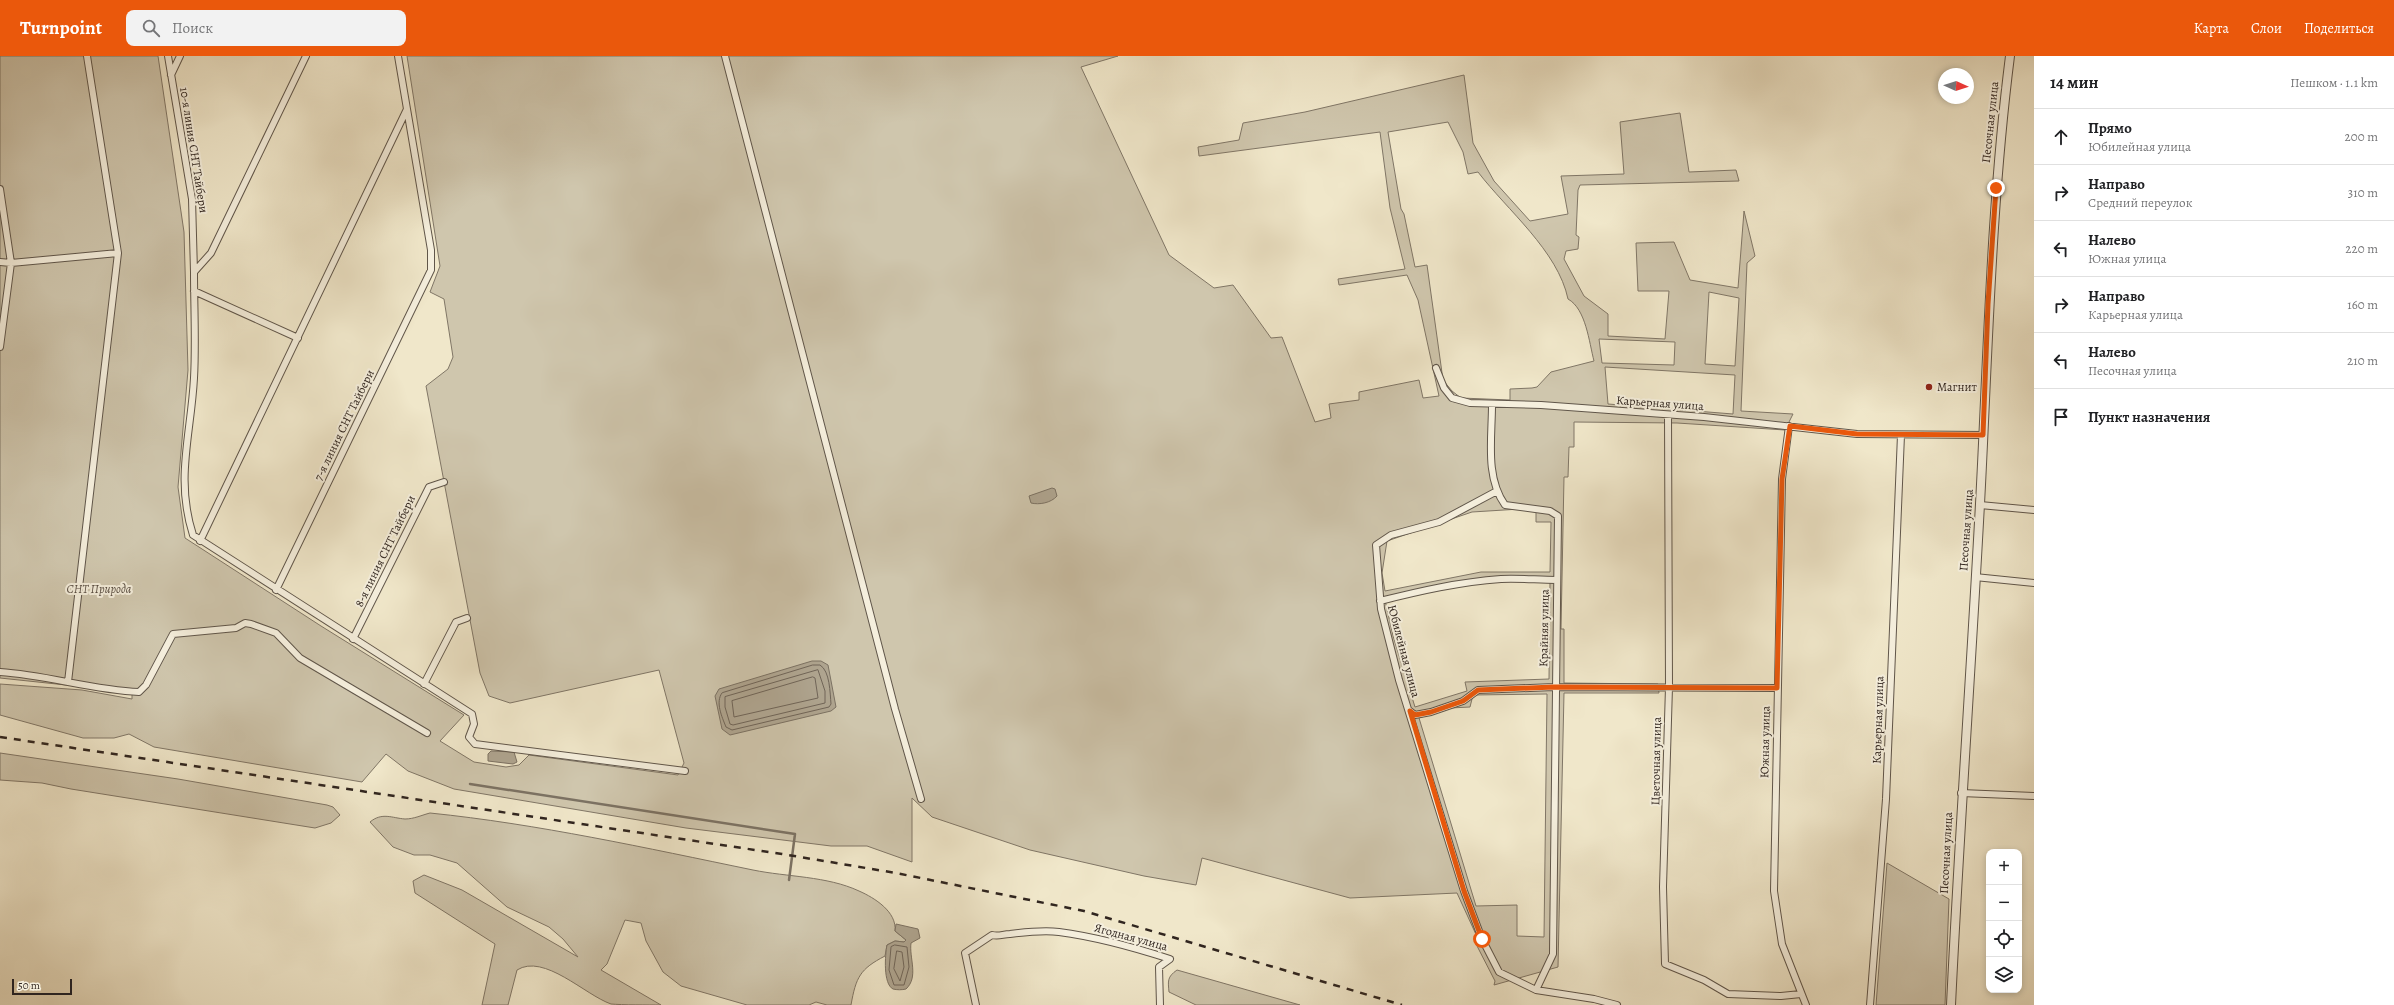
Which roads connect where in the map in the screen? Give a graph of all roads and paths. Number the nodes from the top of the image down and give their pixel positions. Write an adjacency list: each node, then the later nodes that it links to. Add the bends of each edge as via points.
1 (87, 56): 11 (street)
2 (168, 56): 8 (street, 10-я линия СНТ Тайбери)
3 (180, 56): 8 (street)
4 (306, 56): 14 (street, via 211,253)
5 (398, 56): 9 (street)
6 (725, 56): 47 (street)
7 (2010, 56): 23 (street, Песочная улица, via 1999,140 1988,304)
8 (171, 75): 14 (street, 10-я линия СНТ Тайбери, via 192,199)
9 (406, 109): 16 (street); 32 (street, 7-я линия СНТ Тайбери, via 431,250 431,270)
10 (0, 189): 13 (street)
11 (118, 253): 13 (street); 37 (street)
12 (0, 262): 13 (street)
13 (11, 263): 17 (street)
14 (194, 272): 15 (street, 10-я линия СНТ Тайбери)
15 (194, 291): 16 (street); 28 (street, 10-я линия СНТ Тайбери, via 194,380 183,482 185,508 191,530)
16 (298, 338): 28 (street)
17 (0, 347)
18 (1436, 368): 19 (street, Карьерная улица, via 1444,388 1452,398)
19 (1492, 405): 20 (street, Карьерная улица, via 1541,405); 25 (street, Крайняя улица, via 1492,481)
20 (1668, 415): 21 (street, Карьерная улица); 40 (street, Цветочная улица)
21 (1790, 426): 22 (street, Карьерная улица, via 1857,434); 41 (street, Южная улица, via 1782,479)
22 (1901, 435): 23 (street, Карьерная улица); 54 (street, Карьерная улица, via 1886,799)
23 (1983, 435): 26 (street, Песочная улица)
24 (444, 482): 35 (street, 8-я линия СНТ Тайбери, via 429,487)
25 (1497, 491): 30 (street, Крайняя улица, via 1505,505 1550,511 1558,516); 33 (street, Юбилейная улица, via 1439,522 1391,535 1376,545)
26 (1980, 505): 27 (street); 29 (street, Песочная улица)
27 (2034, 510)
28 (200, 541): 32 (street)
29 (1975, 577): 31 (street); 45 (street, Песочная улица)
30 (1556, 580): 33 (street, via 1502,579 1468,582 1430,588); 39 (street, Крайняя улица)
31 (2034, 583)
32 (276, 590): 35 (street)
33 (1380, 601): 42 (street, Юбилейная улица, via 1399,680)
34 (467, 618): 38 (street, via 456,622)
35 (353, 639): 38 (street)
36 (0, 672): 37 (street, via 30,674)
37 (68, 682): 43 (street, via 139,692 146,685 173,634 236,628 245,623 276,633 300,658)
38 (424, 684): 44 (street, via 472,714 474,724 469,737 475,744)
39 (1554, 687): 40 (street); 42 (street, via 1478,690 1463,701 1431,712 1415,715); 48 (street, Крайняя улица, via 1553,954)
40 (1668, 687): 41 (street); 49 (street, Цветочная улица, via 1665,964 1704,980 1728,994)
41 (1777, 688): 49 (street, Южная улица, via 1774,890 1782,944)
42 (1410, 711): 48 (street, Юбилейная улица, via 1464,891 1482,939 1499,972)
43 (427, 734)
44 (684, 771)
45 (1961, 793): 46 (street); 55 (street, Песочная улица)
46 (2034, 796)
47 (921, 799)
48 (1536, 990): 52 (street, Юбилейная улица)
49 (1801, 994): 53 (street, Южная улица)
50 (976, 1005): 51 (street, Ягодная улица, via 965,953 992,935 999,937 1007,934 1059,932 1111,941 1170,959 1159,967)
51 (1160, 1005)
52 (1617, 1005)
53 (1806, 1005)
54 (1870, 1005)
55 (1951, 1005)

